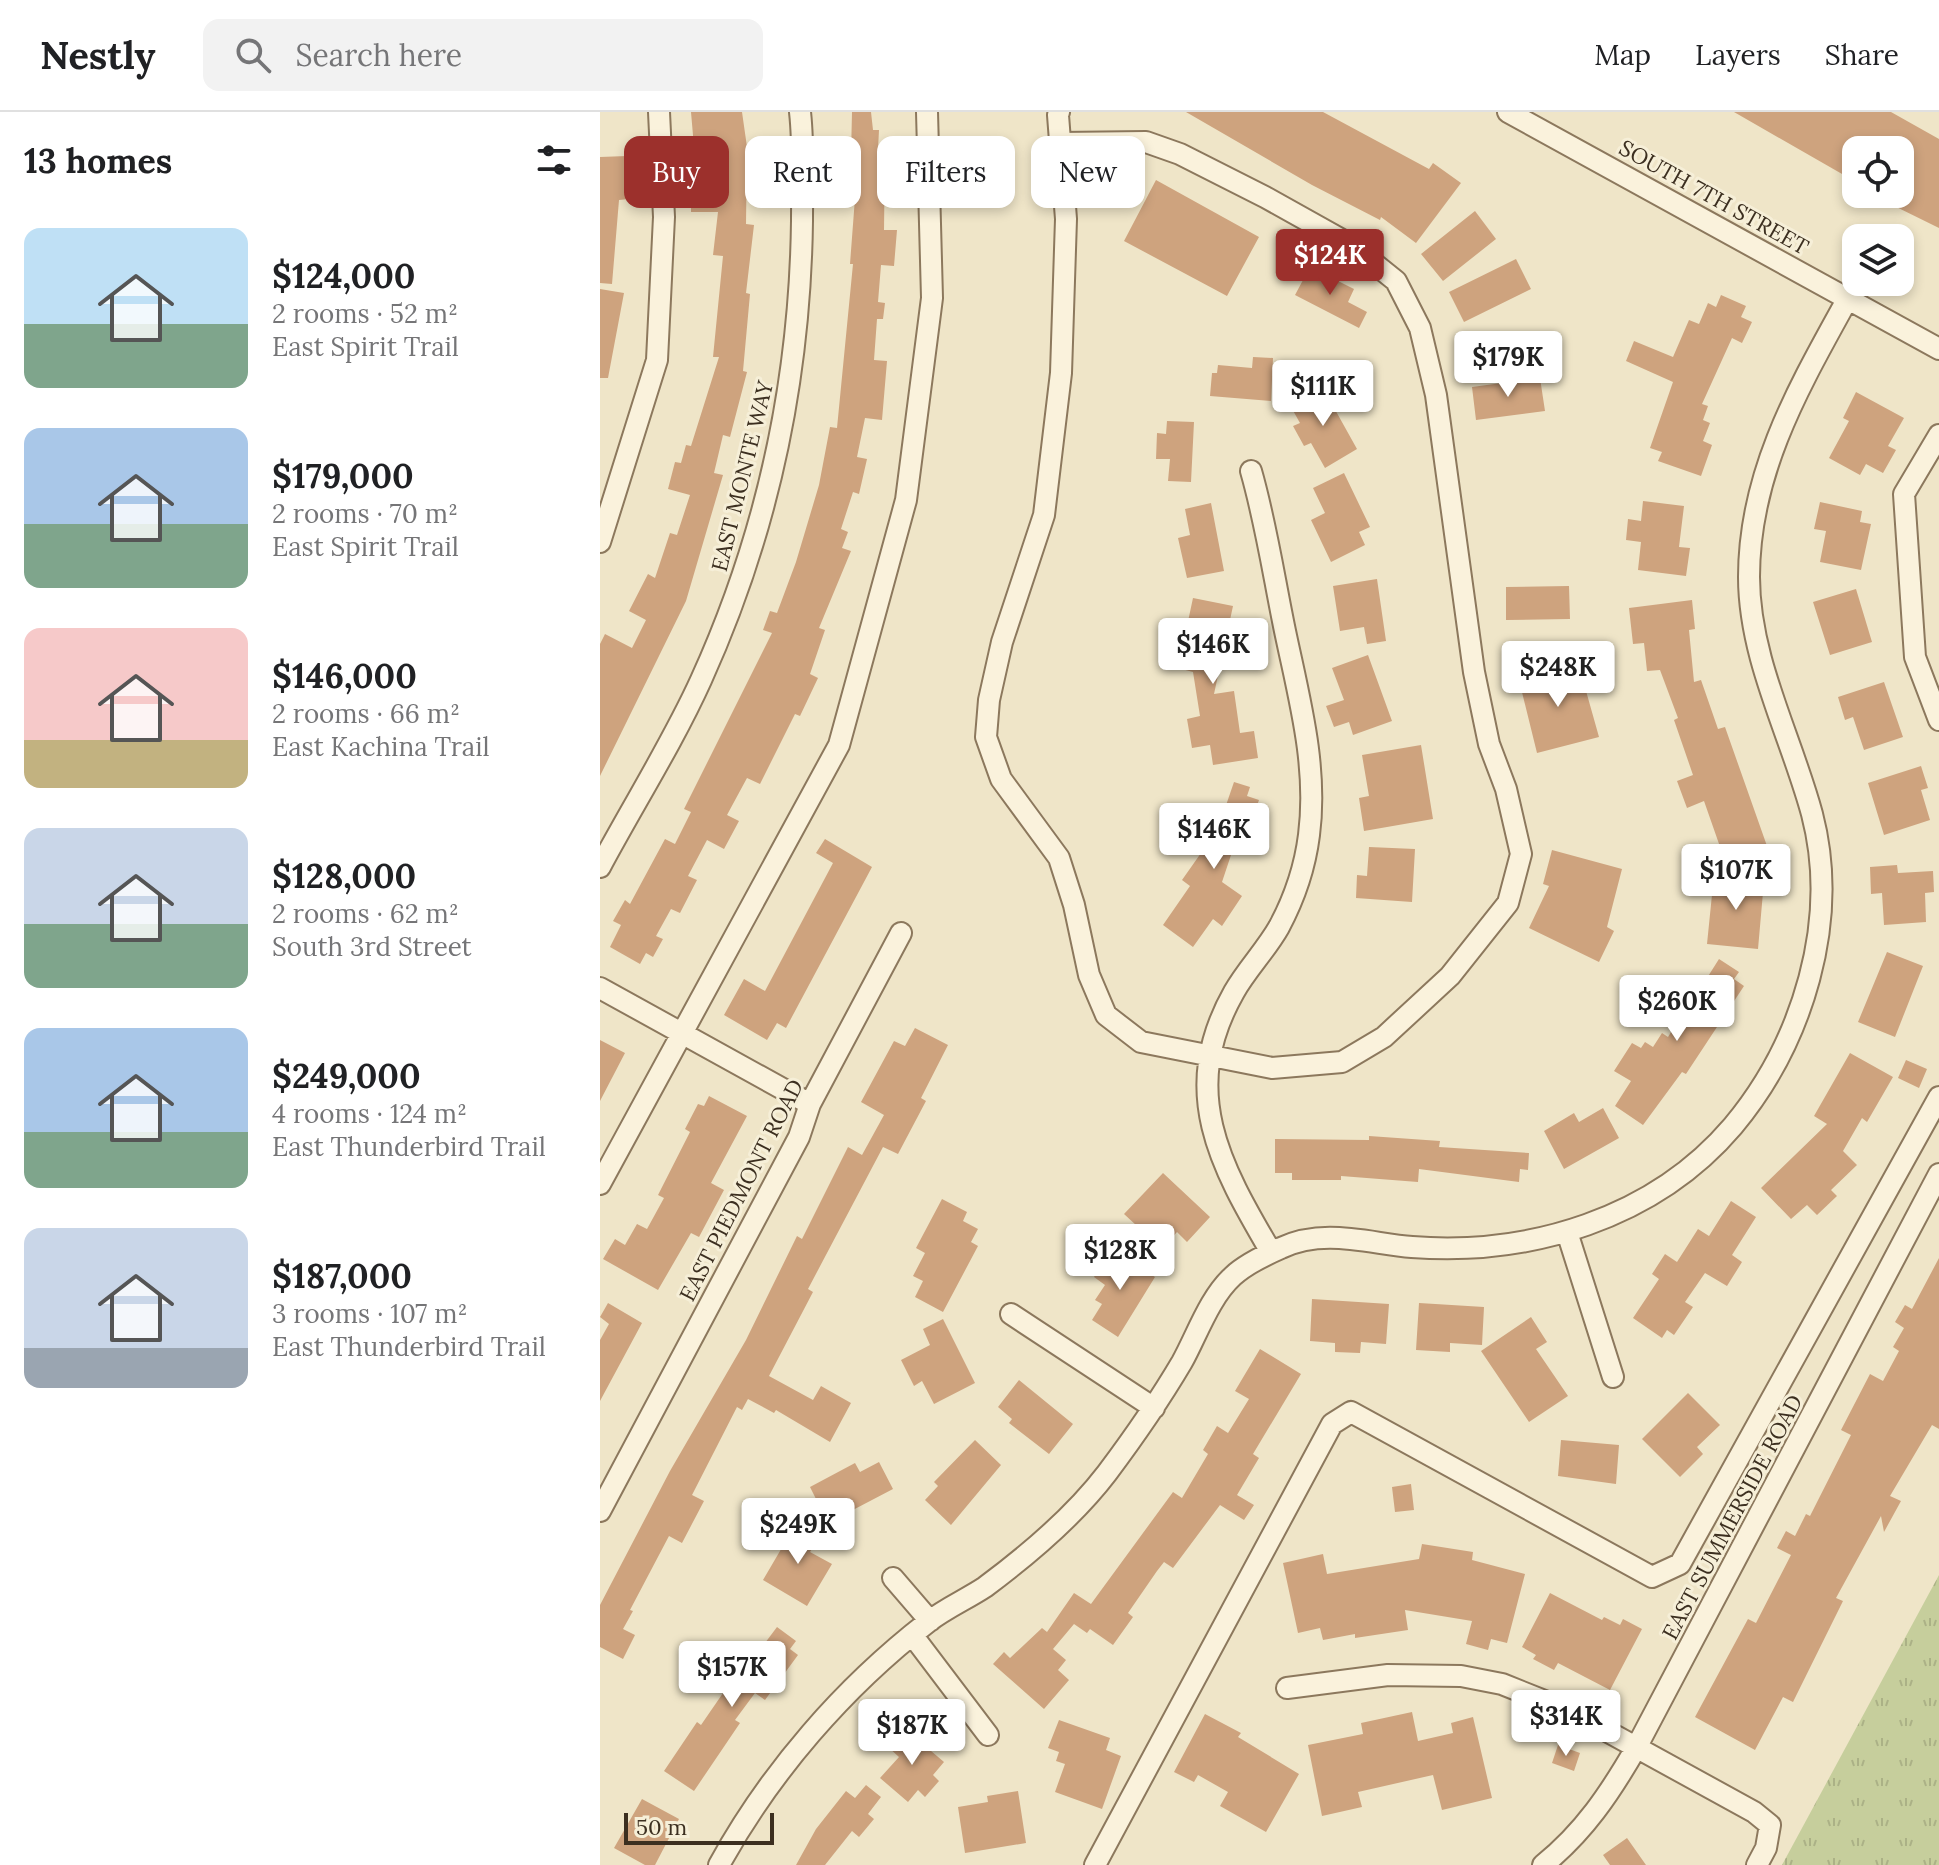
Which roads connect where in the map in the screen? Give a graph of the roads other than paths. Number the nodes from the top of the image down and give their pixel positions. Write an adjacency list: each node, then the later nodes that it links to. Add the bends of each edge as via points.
1 (659, 112): 13 (street, via 664,217 657,360)
2 (800, 112): 15 (street, EAST MONTE WAY, via 800,310 789,394 756,532 700,683)
3 (927, 112): 18 (street, via 932,298 906,500 839,745)
4 (1059, 112): 6 (street)
5 (1508, 112): 9 (street, SOUTH 7TH STREET)
6 (1061, 136)
7 (1145, 142): 19 (street, via 1180,154 1351,245 1396,281 1420,328 1436,395 1474,672 1521,854 1508,903 1450,976 1384,1037 1342,1062 1272,1068)
8 (1063, 208): 19 (street, via 1061,373 1044,515 1002,642 986,737 1001,779 1059,858 1089,975 1106,1015 1141,1042)
9 (1848, 298): 10 (street, SOUTH 7TH STREET); 24 (street, via 1777,431 1757,492 1751,538 1749,583 1755,626 1818,846 1822,884 1809,981 1768,1077 1731,1129 1631,1208)
10 (1939, 349)
11 (1939, 435): 14 (street, via 1904,494 1915,657)
12 (1251, 471): 19 (street, via 1311,764 1312,803 1304,865 1292,897 1279,927 1234,991)
13 (600, 542)
14 (1939, 720)
15 (600, 867)
16 (901, 933): 21 (street, EAST PIEDMONT ROAD)
17 (600, 988): 18 (street)
18 (682, 1033): 21 (street); 23 (street)
19 (1211, 1055): 25 (street, via 1211,1125 1228,1179)
20 (1939, 1097): 37 (street, via 1680,1564 1652,1577 1351,1412 1332,1424)
21 (810, 1104): 29 (street, EAST PIEDMONT ROAD, via 799,1137)
22 (1939, 1174): 35 (street, EAST SUMMERSIDE ROAD)
23 (600, 1184)
24 (1567, 1232): 25 (street, via 1519,1244 1439,1249 1338,1235 1293,1242); 27 (street)
25 (1271, 1252): 28 (street, via 1232,1277)
26 (1011, 1314): 28 (street)
27 (1613, 1377)
28 (1154, 1408): 31 (street, via 1102,1480 1055,1528 985,1587)
29 (600, 1511)
30 (893, 1578): 31 (street)
31 (930, 1621): 32 (street)
32 (913, 1636): 34 (street); 36 (street, via 778,1771)
33 (1287, 1688): 35 (street, via 1388,1675 1461,1676 1544,1699)
34 (988, 1735)
35 (1636, 1748): 38 (street, EAST SUMMERSIDE ROAD, via 1605,1802); 39 (street, via 1770,1825)
36 (719, 1865)
37 (1095, 1865)
38 (1543, 1865)
39 (1757, 1865)

